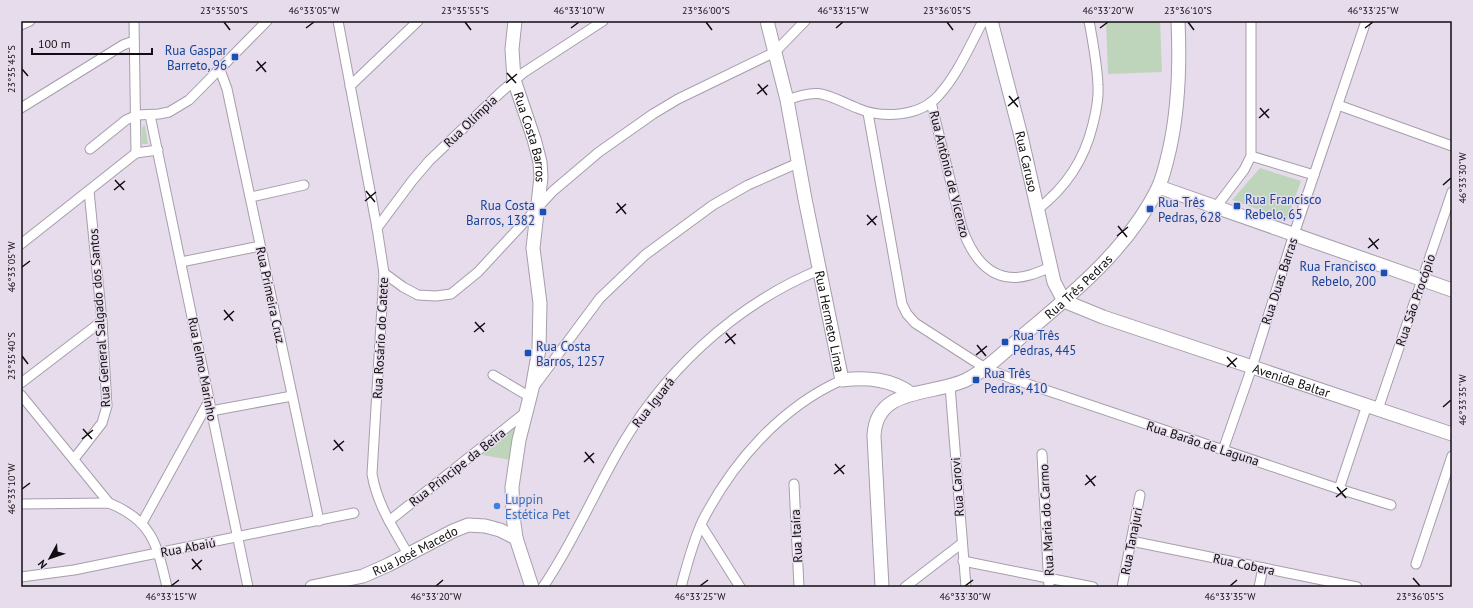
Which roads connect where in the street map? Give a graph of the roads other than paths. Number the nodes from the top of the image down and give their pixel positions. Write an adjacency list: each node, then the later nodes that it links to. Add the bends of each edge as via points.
1 (30, 21): 16 (street)
2 (134, 21): 17 (street)
3 (267, 21): 19 (street)
4 (338, 21): 21 (street, Rua Rosário do Catete)
5 (418, 21): 21 (street)
6 (515, 21): 20 (street, Rua Costa Barros, via 512,49)
7 (603, 21): 20 (street, Rua Olímpia)
8 (767, 21): 18 (street, Rua Hermeto Lima)
9 (805, 21): 18 (street)
10 (983, 21): 23 (street, via 947,85)
11 (991, 21): 43 (street, Rua Caruso)
12 (1089, 21): 43 (street, via 1098,86 1089,139 1073,174 1061,189)
13 (1178, 21): 37 (street, Rua Três Pedras, via 1179,71 1175,121)
14 (1252, 21): 33 (street)
15 (1366, 21): 24 (street, Rua Duas Barras)
16 (21, 25)
17 (134, 41): 25 (street, via 123,45); 27 (street)
18 (775, 52): 22 (street, Rua Hermeto Lima); 42 (street, via 698,88 653,114 599,152)
19 (220, 70): 28 (street, via 180,107); 40 (street, Rua Primeira Cruz, via 227,89)
20 (514, 80): 42 (street, Rua Costa Barros, via 540,162); 44 (street, Rua Olímpia, via 429,161)
21 (350, 86): 44 (street, Rua Rosário do Catete)
22 (787, 100): 26 (street, via 811,92 821,92); 34 (street, Rua Hermeto Lima)
23 (932, 102): 26 (street, via 904,113); 49 (street, Rua Antônio de Vicenzo, via 962,228 968,246 976,258 987,268 1016,278)
24 (1338, 105): 29 (street); 35 (street, Rua Duas Barras)
25 (21, 108)
26 (868, 113): 57 (street, Rua Barão de Laguna, via 902,304 915,323)
27 (137, 115): 28 (street); 30 (street, via 118,126); 32 (street)
28 (150, 115): 31 (street, Rua Ielmo Marinho)
29 (1452, 146)
30 (90, 149)
31 (158, 150): 32 (street); 48 (street, Rua Ielmo Marinho)
32 (136, 153): 38 (street)
33 (1251, 156): 35 (street); 41 (street, via 1244,170)
34 (798, 163): 50 (street, Rua Hermeto Lima); 62 (street, via 748,185 712,205 645,254 600,298)
35 (1314, 175): 45 (street, Rua Duas Barras)
36 (304, 185): 40 (street)
37 (1159, 187): 41 (street); 54 (street, Rua Três Pedras, via 1141,216 1115,249)
38 (89, 191): 46 (street); 55 (street, Rua General Salgado dos Santos)
39 (1452, 192): 52 (street, Rua São Procópio)
40 (251, 197): 47 (street, Rua Primeira Cruz)
41 (1216, 207): 45 (street)
42 (537, 208): 51 (street, via 478,272 451,294 418,294); 62 (street, Rua Costa Barros, via 533,248 540,302 540,324 536,372)
43 (1037, 210): 49 (street, Rua Caruso)
44 (377, 228): 51 (street, Rua Rosário do Catete)
45 (1294, 234): 52 (street); 56 (street, Rua Duas Barras)
46 (21, 244)
47 (260, 246): 48 (street); 64 (street, Rua Primeira Cruz)
48 (181, 262): 66 (street, Rua Ielmo Marinho)
49 (1050, 267): 54 (street, Rua Caruso, via 1054,282)
50 (819, 270): 59 (street, Rua Hermeto Lima); 102 (street, Rua Iguará, via 785,286 720,329 665,384 629,433)
51 (384, 273): 83 (street, Rua Rosário do Catete, via 372,474 375,490)
52 (1422, 279): 53 (street); 67 (street, Rua São Procópio)
53 (1452, 290)
54 (1064, 301): 56 (street, Avenida Baltar, via 1103,317); 57 (street, Rua Três Pedras)
55 (102, 321): 60 (street); 74 (street, Rua General Salgado dos Santos, via 107,406 102,423)
56 (1252, 367): 67 (street, Avenida Baltar); 71 (street, Rua Duas Barras)
57 (985, 368): 61 (street, Rua Três Pedras); 71 (street, Rua Barão de Laguna, via 1061,397)
58 (493, 374): 62 (street)
59 (842, 380): 63 (street, via 878,380 903,387); 85 (street, Rua Hermeto Lima, via 804,402 772,428 732,473)
60 (21, 384)
61 (950, 386): 63 (street, Rua Três Pedras); 89 (street, Rua Carovi)
62 (531, 393): 69 (street, Rua Costa Barros)
63 (912, 394): 106 (street, Rua Três Pedras, via 892,403 874,425)
64 (292, 396): 68 (street); 82 (street, Rua Primeira Cruz)
65 (22, 397): 74 (street)
66 (209, 401): 68 (street, Rua Ielmo Marinho); 84 (street)
67 (1372, 407): 70 (street, Avenida Baltar); 76 (street)
68 (211, 412): 86 (street, Rua Ielmo Marinho)
69 (526, 412): 83 (street, Rua Principe da Beira); 87 (street, Rua Costa Barros, via 518,440 512,487)
70 (1452, 434)
71 (1223, 450): 76 (street, Rua Barão de Laguna)
72 (1042, 454): 97 (street, Rua Maria do Carmo)
73 (1452, 456): 93 (street)
74 (74, 459): 78 (street)
75 (794, 484): 105 (street, Rua Itaíra)
76 (1339, 489): 80 (street, Rua Barão de Laguna)
77 (1140, 495): 88 (street, Rua Tanajuri)
78 (109, 503): 79 (street); 84 (street)
79 (21, 504)
80 (1391, 505)
81 (354, 513): 82 (street, Rua Abaiú)
82 (318, 521): 86 (street, Rua Abaiú)
83 (389, 521): 91 (street, Rua Rosário do Catete)
84 (142, 523): 90 (street, via 151,534)
85 (701, 525): 103 (street, Rua Hermeto Lima); 104 (street)
86 (238, 538): 90 (street, Rua Abaiú); 99 (street, Rua Ielmo Marinho)
87 (516, 538): 91 (street, Rua José Macedo, via 500,530 468,525); 101 (street, Rua Costa Barros)
88 (1132, 541): 94 (street, Rua Cobera); 110 (street, Rua Tanajuri)
89 (961, 544): 92 (street, Rua Carovi); 107 (street)
90 (159, 553): 95 (street, Rua Abaiú, via 74,570); 98 (street)
91 (408, 554): 96 (street, Rua José Macedo)
92 (963, 561): 97 (street); 108 (street, Rua Carovi)
93 (1416, 564)
94 (1263, 568): 111 (street); 112 (street, Rua Cobera)
95 (21, 576)
96 (364, 582): 100 (street, Rua José Macedo)
97 (1049, 583): 109 (street)
98 (167, 587)
99 (248, 587)
100 (312, 587)
101 (532, 587)
102 (543, 587)
103 (681, 587)
104 (740, 587)
105 (799, 587)
106 (882, 587)
107 (906, 587)
108 (966, 587)
109 (1093, 587)
110 (1122, 587)
111 (1259, 587)
112 (1357, 587)

